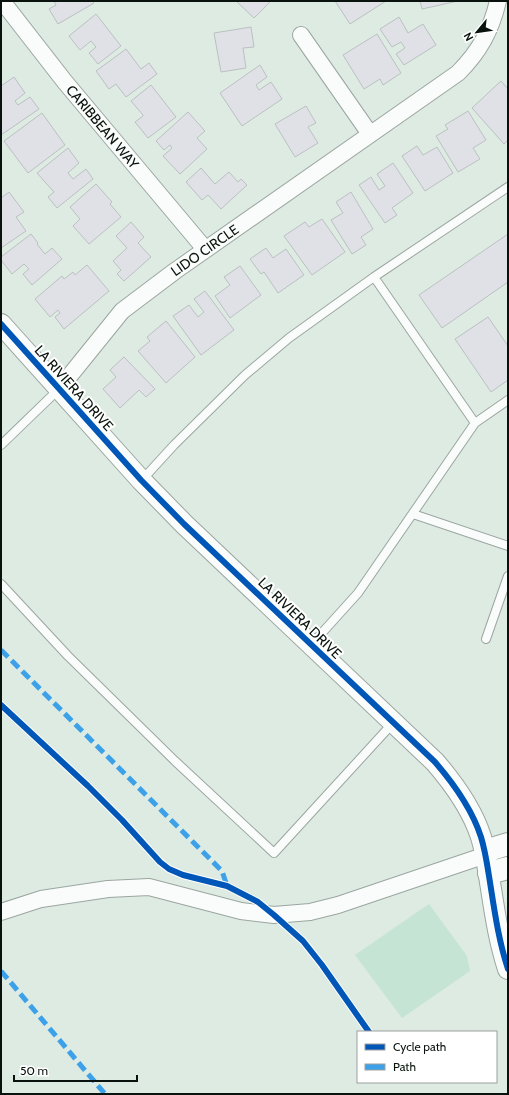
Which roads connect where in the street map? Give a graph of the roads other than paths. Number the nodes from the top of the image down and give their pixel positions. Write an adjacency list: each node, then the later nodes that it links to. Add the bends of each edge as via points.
1 (2, 1): 6 (street, CARIBBEAN WAY, via 65,82)
2 (498, 1): 4 (street, LIDO CIRCLE, via 483,44 467,64 458,73)
3 (301, 35): 4 (street)
4 (370, 134): 6 (street, LIDO CIRCLE)
5 (508, 187): 7 (lane)
6 (205, 249): 9 (street, LIDO CIRCLE, via 122,311)
7 (374, 277): 11 (lane); 13 (lane, via 289,338 245,375)
8 (1, 324): 9 (street, LA RIVIERA DRIVE)
9 (59, 389): 12 (lane); 13 (street, LA RIVIERA DRIVE)
10 (508, 400): 11 (lane)
11 (476, 423): 14 (lane)
12 (1, 445)
13 (141, 480): 19 (street, LA RIVIERA DRIVE)
14 (413, 514): 15 (lane); 19 (lane, via 358,593)
15 (508, 546)
16 (508, 576): 18 (lane)
17 (1, 584): 20 (lane, via 68,656 274,853)
18 (486, 639)
19 (311, 645): 20 (street, LA RIVIERA DRIVE)
20 (393, 723): 22 (street, LA RIVIERA DRIVE, via 435,762 453,784 469,810)
21 (508, 844): 22 (main road)
22 (492, 862): 23 (street, via 310,912 274,915 241,911 149,887 108,889 41,899); 24 (street, LA RIVIERA DRIVE, via 498,928)
23 (1, 912)
24 (508, 969)

